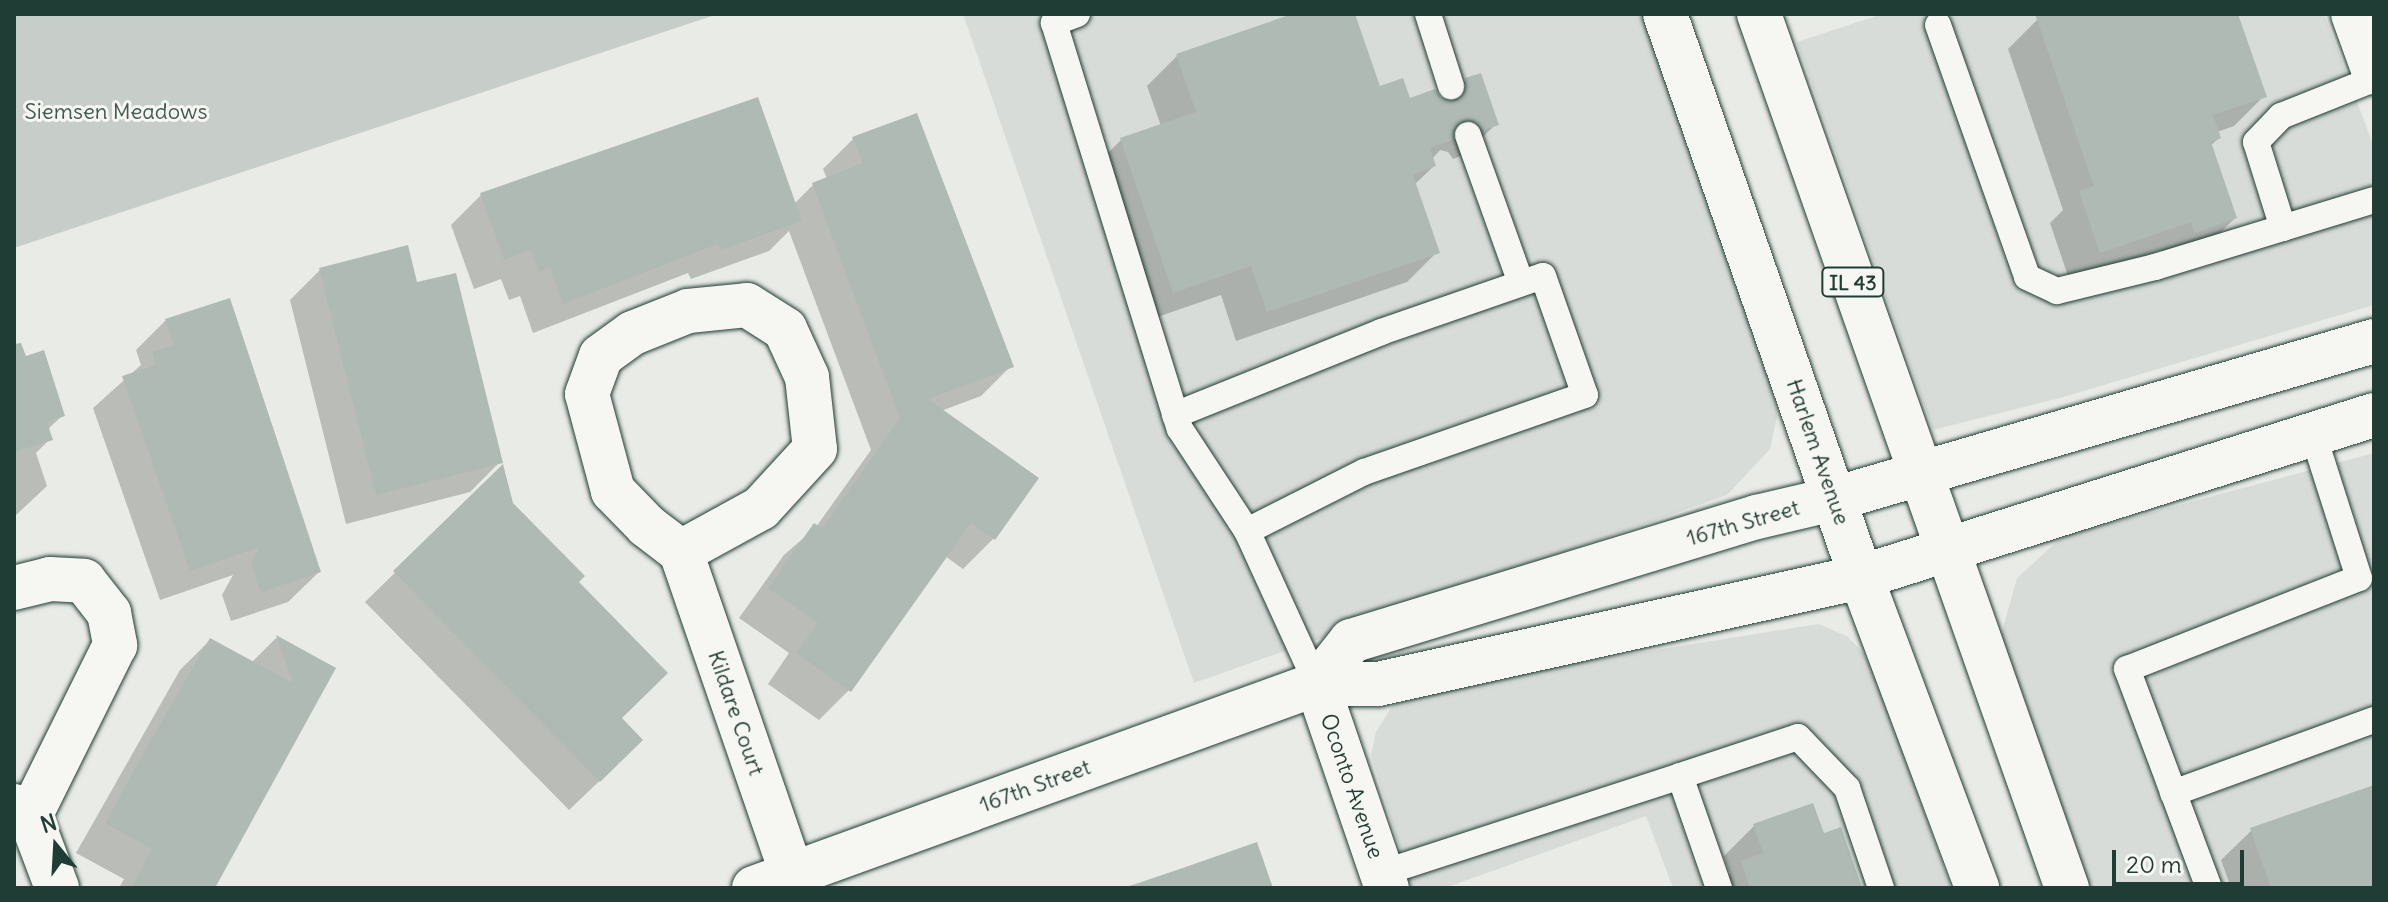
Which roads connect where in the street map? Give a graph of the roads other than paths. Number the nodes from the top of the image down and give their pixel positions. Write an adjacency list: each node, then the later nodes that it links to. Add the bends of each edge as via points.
1 (1077, 14): 15 (lane, via 1054,23)
2 (1428, 14): 9 (lane)
3 (1665, 14): 19 (street, Harlem Avenue)
4 (1759, 14): 18 (street, IL 43)
5 (2353, 14): 7 (street)
6 (1938, 25): 12 (lane, via 2027,277 2057,291)
7 (2374, 72)
8 (2374, 79): 12 (lane, via 2281,116 2256,142)
9 (1451, 86)
10 (1468, 135): 13 (lane)
11 (2374, 200): 12 (lane)
12 (2283, 228)
13 (1521, 283): 15 (lane, via 1381,332); 20 (lane, via 1543,276 1585,395 1364,472)
14 (2374, 341): 18 (street, 167th Street)
15 (1175, 415): 20 (lane)
16 (2374, 415): 17 (street, 167th Street)
17 (2313, 434): 21 (street, 167th Street); 24 (lane)
18 (1921, 474): 19 (street, 167th Street); 21 (street, IL 43)
19 (1834, 499): 23 (street, Harlem Avenue); 26 (street, 167th Street, via 1757,517 1351,641)
20 (1247, 531): 26 (lane)
21 (1947, 549): 23 (street, 167th Street); 37 (street, IL 43)
22 (681, 552): 22 (street, via 613,491 587,394 601,356 633,333 688,311 747,305 785,329 807,377 815,449 761,508); 32 (street, Kildare Court)
23 (1861, 577): 26 (street, 167th Street, via 1378,684); 36 (street, Harlem Avenue)
24 (2366, 585): 29 (lane, via 2127,669)
25 (14, 588): 30 (street, via 50,579 84,581 109,613 115,645)
26 (1317, 684): 31 (street, Oconto Avenue); 32 (street, 167th Street)
27 (2374, 720): 29 (lane)
28 (1680, 776): 31 (lane); 34 (lane); 35 (lane, via 1798,737 1847,788)
29 (2173, 793): 38 (lane)
30 (22, 811): 33 (street)
31 (1385, 880)
32 (781, 883)
33 (57, 888)
34 (1719, 888)
35 (1881, 888)
36 (1977, 888)
37 (2067, 888)
38 (2209, 888)

